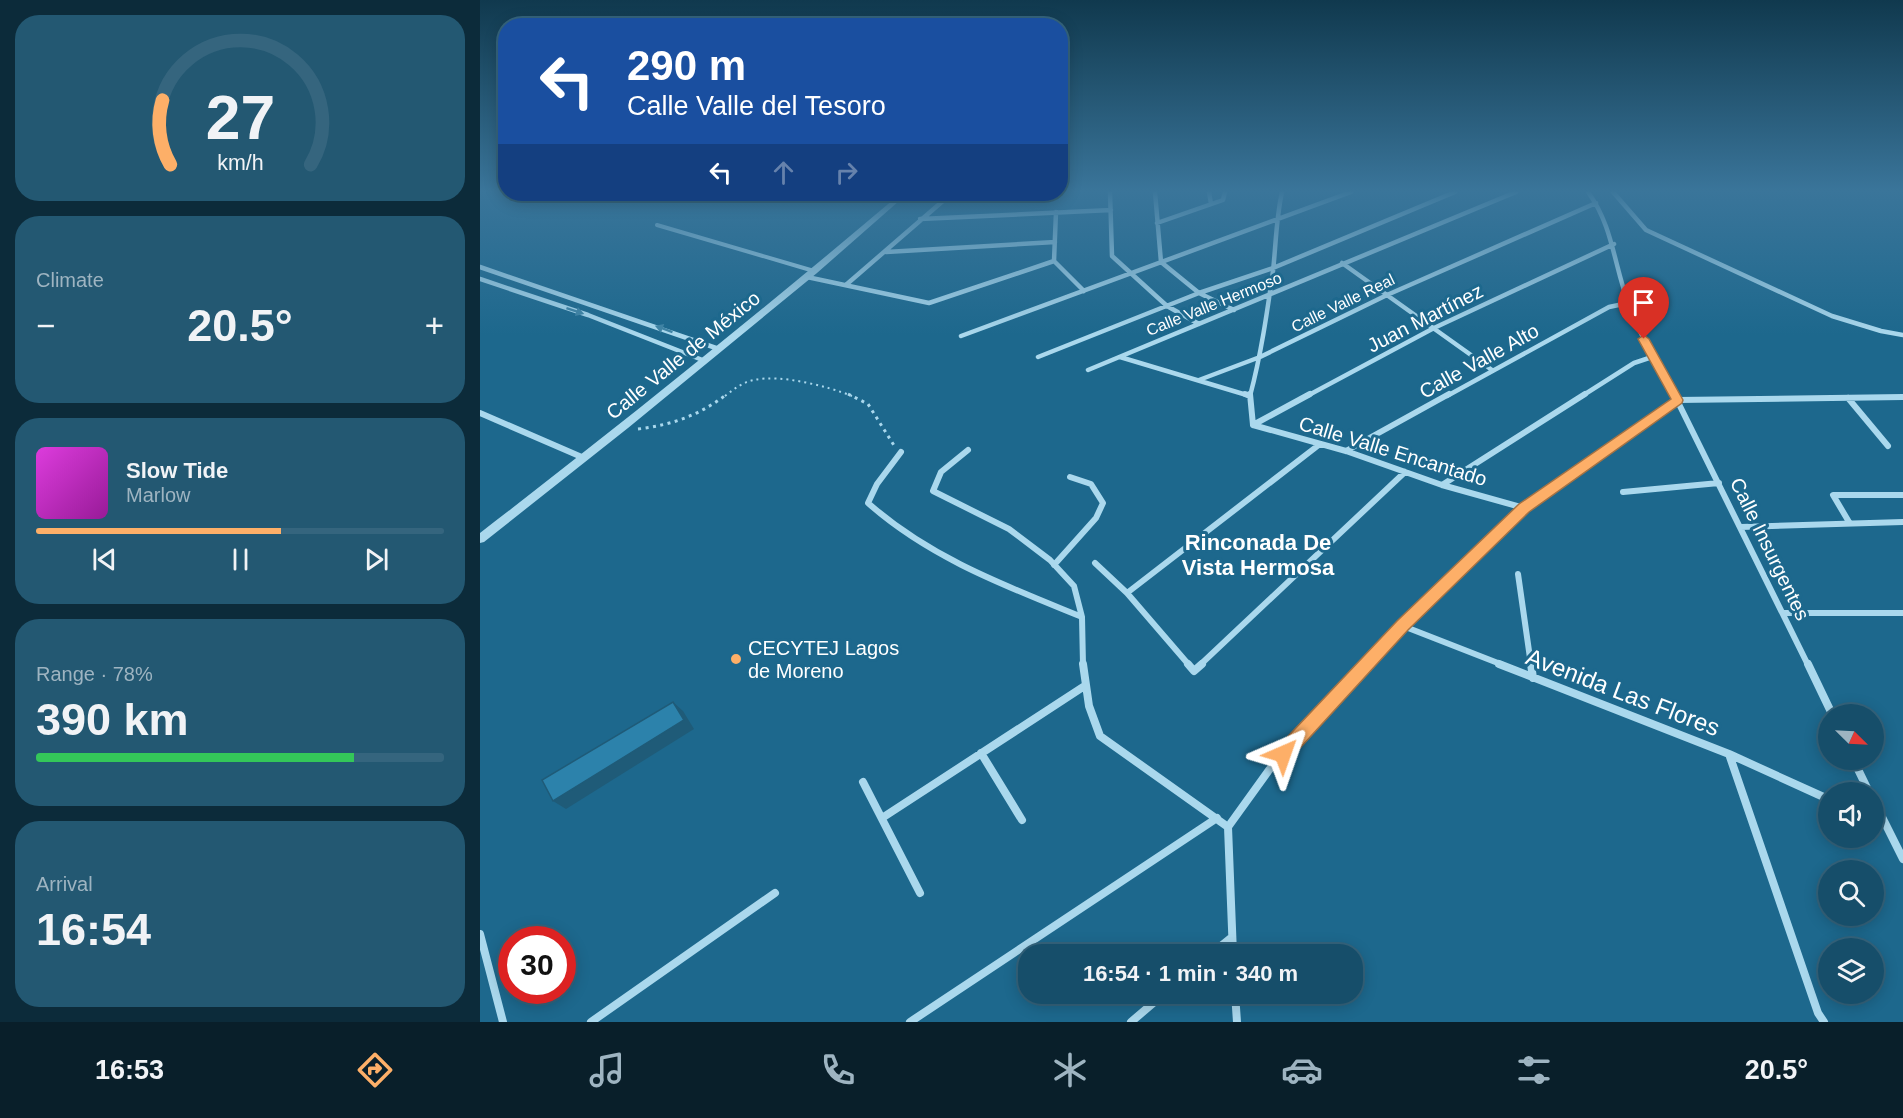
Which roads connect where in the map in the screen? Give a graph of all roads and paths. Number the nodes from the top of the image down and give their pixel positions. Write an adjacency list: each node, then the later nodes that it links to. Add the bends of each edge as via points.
1 (703, 240): 22 (lane)
2 (851, 240): 22 (street, Calle Valle de México)
3 (899, 240): 15 (street)
4 (1112, 240): 21 (street, via 1112,256)
5 (1159, 240): 17 (street)
6 (1222, 240): 17 (street)
7 (1275, 240): 20 (street)
8 (1341, 240): 20 (street, Calle Valle Hermoso)
9 (1399, 240): 18 (street, Calle Valle Hermoso)
10 (1516, 240): 28 (street, Calle Valle Real)
11 (1612, 240): 14 (street, Calle Insurgentes)
12 (1667, 240): 36 (street, via 1832,316)
13 (1055, 242): 15 (street); 16 (street)
14 (1614, 244): 31 (street, Calle Insurgentes); 35 (street, Juan Martínez)
15 (886, 252): 24 (street)
16 (1054, 261): 24 (street, via 929,303); 25 (street)
17 (1161, 262): 21 (street); 27 (street)
18 (1342, 263): 28 (street); 29 (street, Calle Valle Hermoso)
19 (480, 267): 26 (street)
20 (1273, 268): 27 (street, Calle Valle Hermoso); 29 (street)
21 (1131, 273): 25 (street); 32 (street)
22 (811, 274): 24 (street); 38 (street, Calle Valle de México)
23 (480, 279): 30 (street)
24 (847, 284)
25 (1084, 291): 37 (street)
26 (555, 292): 30 (street); 38 (street, one-way to 26)
27 (1199, 293): 32 (street, Calle Valle Hermoso); 33 (street)
28 (1387, 295): 35 (street); 41 (street, Calle Valle Real)
29 (1268, 297): 33 (street, Calle Valle Hermoso); 41 (street)
30 (542, 300): 43 (street, one-way to 43)
31 (1628, 303): 42 (street, Calle Insurgentes); 45 (street, Calle Valle Alto, via 1609,307)
32 (1167, 306): 34 (street); 39 (street, Calle Valle Hermoso)
33 (1234, 310): 34 (street, Calle Valle Hermoso)
34 (1199, 324): 40 (street, Calle Valle Hermoso)
35 (1434, 328): 45 (street); 52 (street, Juan Martínez)
36 (1903, 335)
37 (961, 336)
38 (719, 349): 43 (street, Calle Valle de México)
39 (1038, 357)
40 (1120, 357): 44 (street, Calle Valle Hermoso); 46 (street)
41 (1260, 357): 46 (street, Calle Valle Real); 47 (street)
42 (1652, 357): 50 (street, Calle Insurgentes); 63 (street, via 1634,363)
43 (705, 361): 53 (street, Calle Valle de México)
44 (1088, 370)
45 (1492, 370): 57 (street, Calle Valle Alto)
46 (1199, 380): 47 (street)
47 (1250, 396): 52 (street)
48 (1903, 397): 49 (street)
49 (1848, 398): 50 (street); 55 (street)
50 (1677, 400): 62 (street, Calle Insurgentes); 66 (street)
51 (480, 413): 59 (street)
52 (1253, 425): 54 (street, Calle Valle Encantado)
53 (625, 426): 58 (path, via 634,429 667,424 706,410 757,379 792,382 829,388 867,404 888,440); 59 (street, Calle Valle de México)
54 (1320, 444): 57 (street, Calle Valle Encantado); 74 (street)
55 (1888, 446)
56 (968, 450): 72 (street, via 933,481 933,491 1009,529)
57 (1346, 451): 60 (street, Calle Valle Encantado)
58 (901, 452): 77 (street, via 868,503 885,520 953,561)
59 (584, 458): 70 (street, Calle Valle de México)
60 (1405, 472): 63 (street, Calle Valle Encantado); 74 (street, via 1194,671)
61 (1070, 477): 72 (street, via 1087,479 1099,490 1103,503 1096,518)
62 (1719, 483): 64 (street); 69 (street, Calle Insurgentes)
63 (1442, 485): 66 (street, Calle Valle Encantado)
64 (1623, 492)
65 (1903, 495): 67 (street, via 1833,495)
66 (1524, 508): 78 (street)
67 (1849, 522): 68 (street); 69 (street)
68 (1903, 522)
69 (1742, 527): 75 (street, Calle Insurgentes)
70 (481, 536)
71 (1095, 563): 74 (street)
72 (1054, 565): 77 (street, via 1074,586)
73 (1518, 574): 79 (street)
74 (1127, 593)
75 (1784, 613): 76 (street); 81 (street, Calle Insurgentes)
76 (1903, 613)
77 (1082, 617): 80 (street)
78 (1403, 626): 79 (street, Avenida Las Flores); 90 (street, via 1269,770)
79 (1533, 678): 83 (street, Avenida Las Flores)
80 (1083, 687): 82 (street); 87 (street, via 1091,718 1101,736)
81 (1827, 704)
82 (981, 753): 86 (street); 88 (street)
83 (1729, 754): 85 (street, Avenida Las Flores); 105 (street)
84 (863, 782): 86 (street)
85 (1818, 794)
86 (882, 818): 93 (street)
87 (1217, 818): 90 (street); 102 (street)
88 (1022, 820)
89 (1885, 825): 91 (street)
90 (1228, 827): 95 (street)
91 (1903, 859)
92 (775, 893): 101 (street)
93 (920, 893)
94 (480, 934): 100 (street)
95 (1232, 937): 96 (street); 97 (street)
96 (1223, 944)
97 (1232, 944)
98 (1152, 1004): 103 (street)
99 (1235, 1004): 104 (street)
100 (503, 1022)
101 (591, 1022)
102 (910, 1022)
103 (1131, 1022)
104 (1236, 1022)
105 (1824, 1022)

